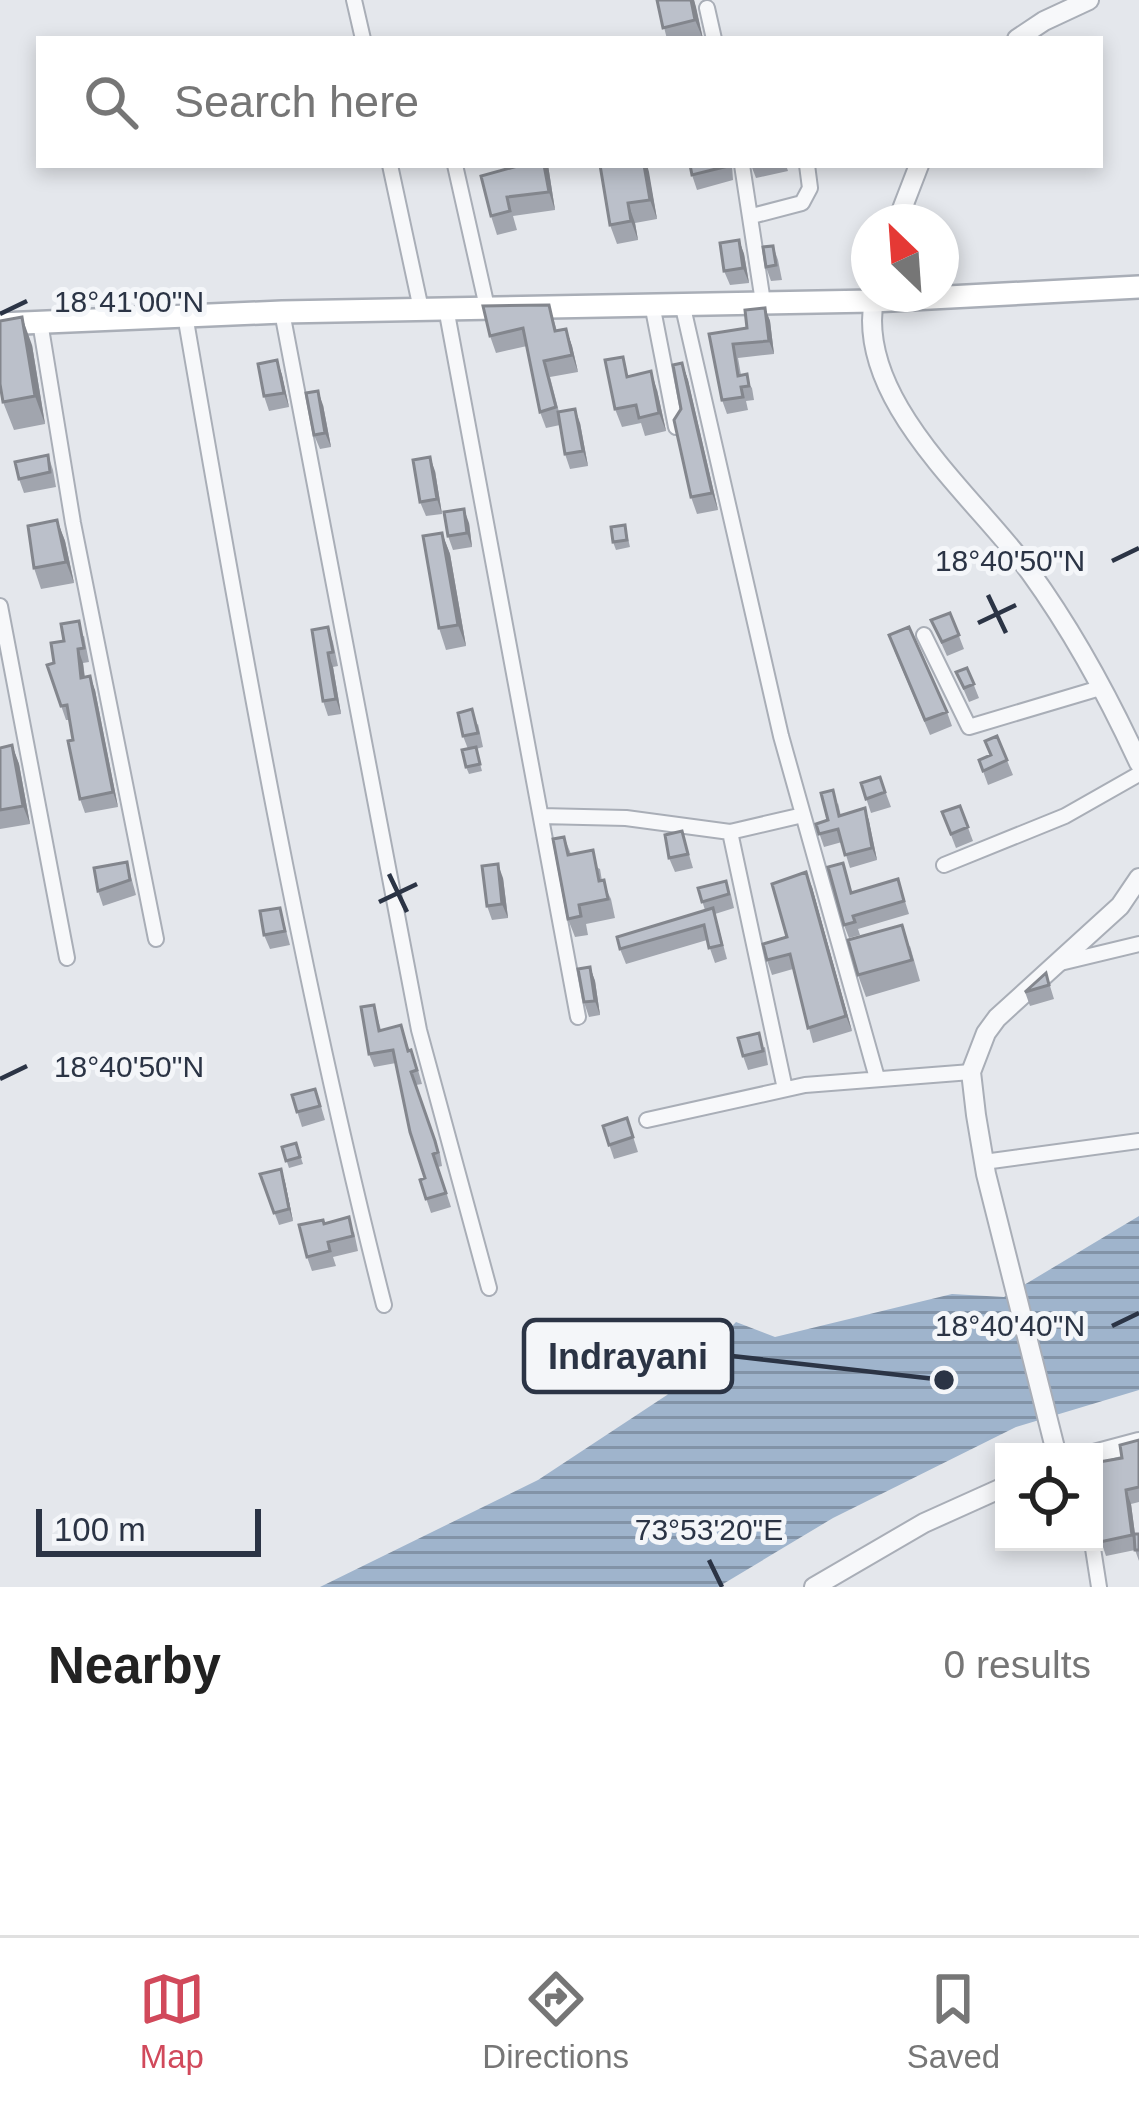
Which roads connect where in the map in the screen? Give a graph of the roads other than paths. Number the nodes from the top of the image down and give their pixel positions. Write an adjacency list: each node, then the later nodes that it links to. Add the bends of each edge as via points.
1 (354, 0): 4 (street)
2 (1089, 0): 6 (street)
3 (707, 8): 5 (street)
4 (362, 36)
5 (713, 36)
6 (1022, 36)
7 (391, 168): 22 (street)
8 (456, 168): 20 (street)
9 (743, 168): 13 (street)
10 (807, 168): 13 (street, via 802,203)
11 (918, 168): 12 (street)
12 (904, 204)
13 (752, 217): 17 (street)
14 (1139, 287): 15 (main road)
15 (959, 294)
16 (851, 298): 17 (main road)
17 (763, 302): 18 (main road)
18 (682, 303): 19 (main road); 34 (street)
19 (652, 304): 20 (main road); 28 (street)
20 (488, 307): 21 (main road)
21 (446, 308): 22 (main road); 35 (street)
22 (421, 309): 23 (main road)
23 (282, 312): 25 (main road); 50 (street, via 411,995)
24 (874, 312): 31 (street, via 875,353 892,395 1031,573)
25 (185, 315): 26 (main road); 51 (street, via 238,623)
26 (40, 322): 27 (main road); 39 (street)
27 (0, 323)
28 (676, 427)
29 (0, 606): 41 (street)
30 (924, 635): 31 (street, via 969,727)
31 (1100, 688): 32 (street)
32 (1139, 763)
33 (1139, 774): 37 (street, via 1065,816)
34 (803, 815): 36 (street); 45 (street)
35 (541, 816): 36 (street); 43 (street)
36 (730, 832): 46 (street)
37 (944, 865)
38 (1139, 878): 42 (street)
39 (156, 939)
40 (1139, 944): 42 (street)
41 (67, 958)
42 (1056, 964): 44 (street, via 997,1018)
43 (578, 1017)
44 (971, 1072): 45 (street); 49 (street)
45 (877, 1078): 46 (street)
46 (785, 1089): 47 (street)
47 (647, 1120)
48 (1139, 1142): 49 (street)
49 (985, 1168): 53 (street)
50 (489, 1288)
51 (384, 1305)
52 (1139, 1442): 54 (street)
53 (1053, 1443)
54 (1103, 1452)
55 (995, 1491): 57 (street)
56 (1094, 1551): 58 (street)
57 (814, 1587)
58 (1100, 1587)

